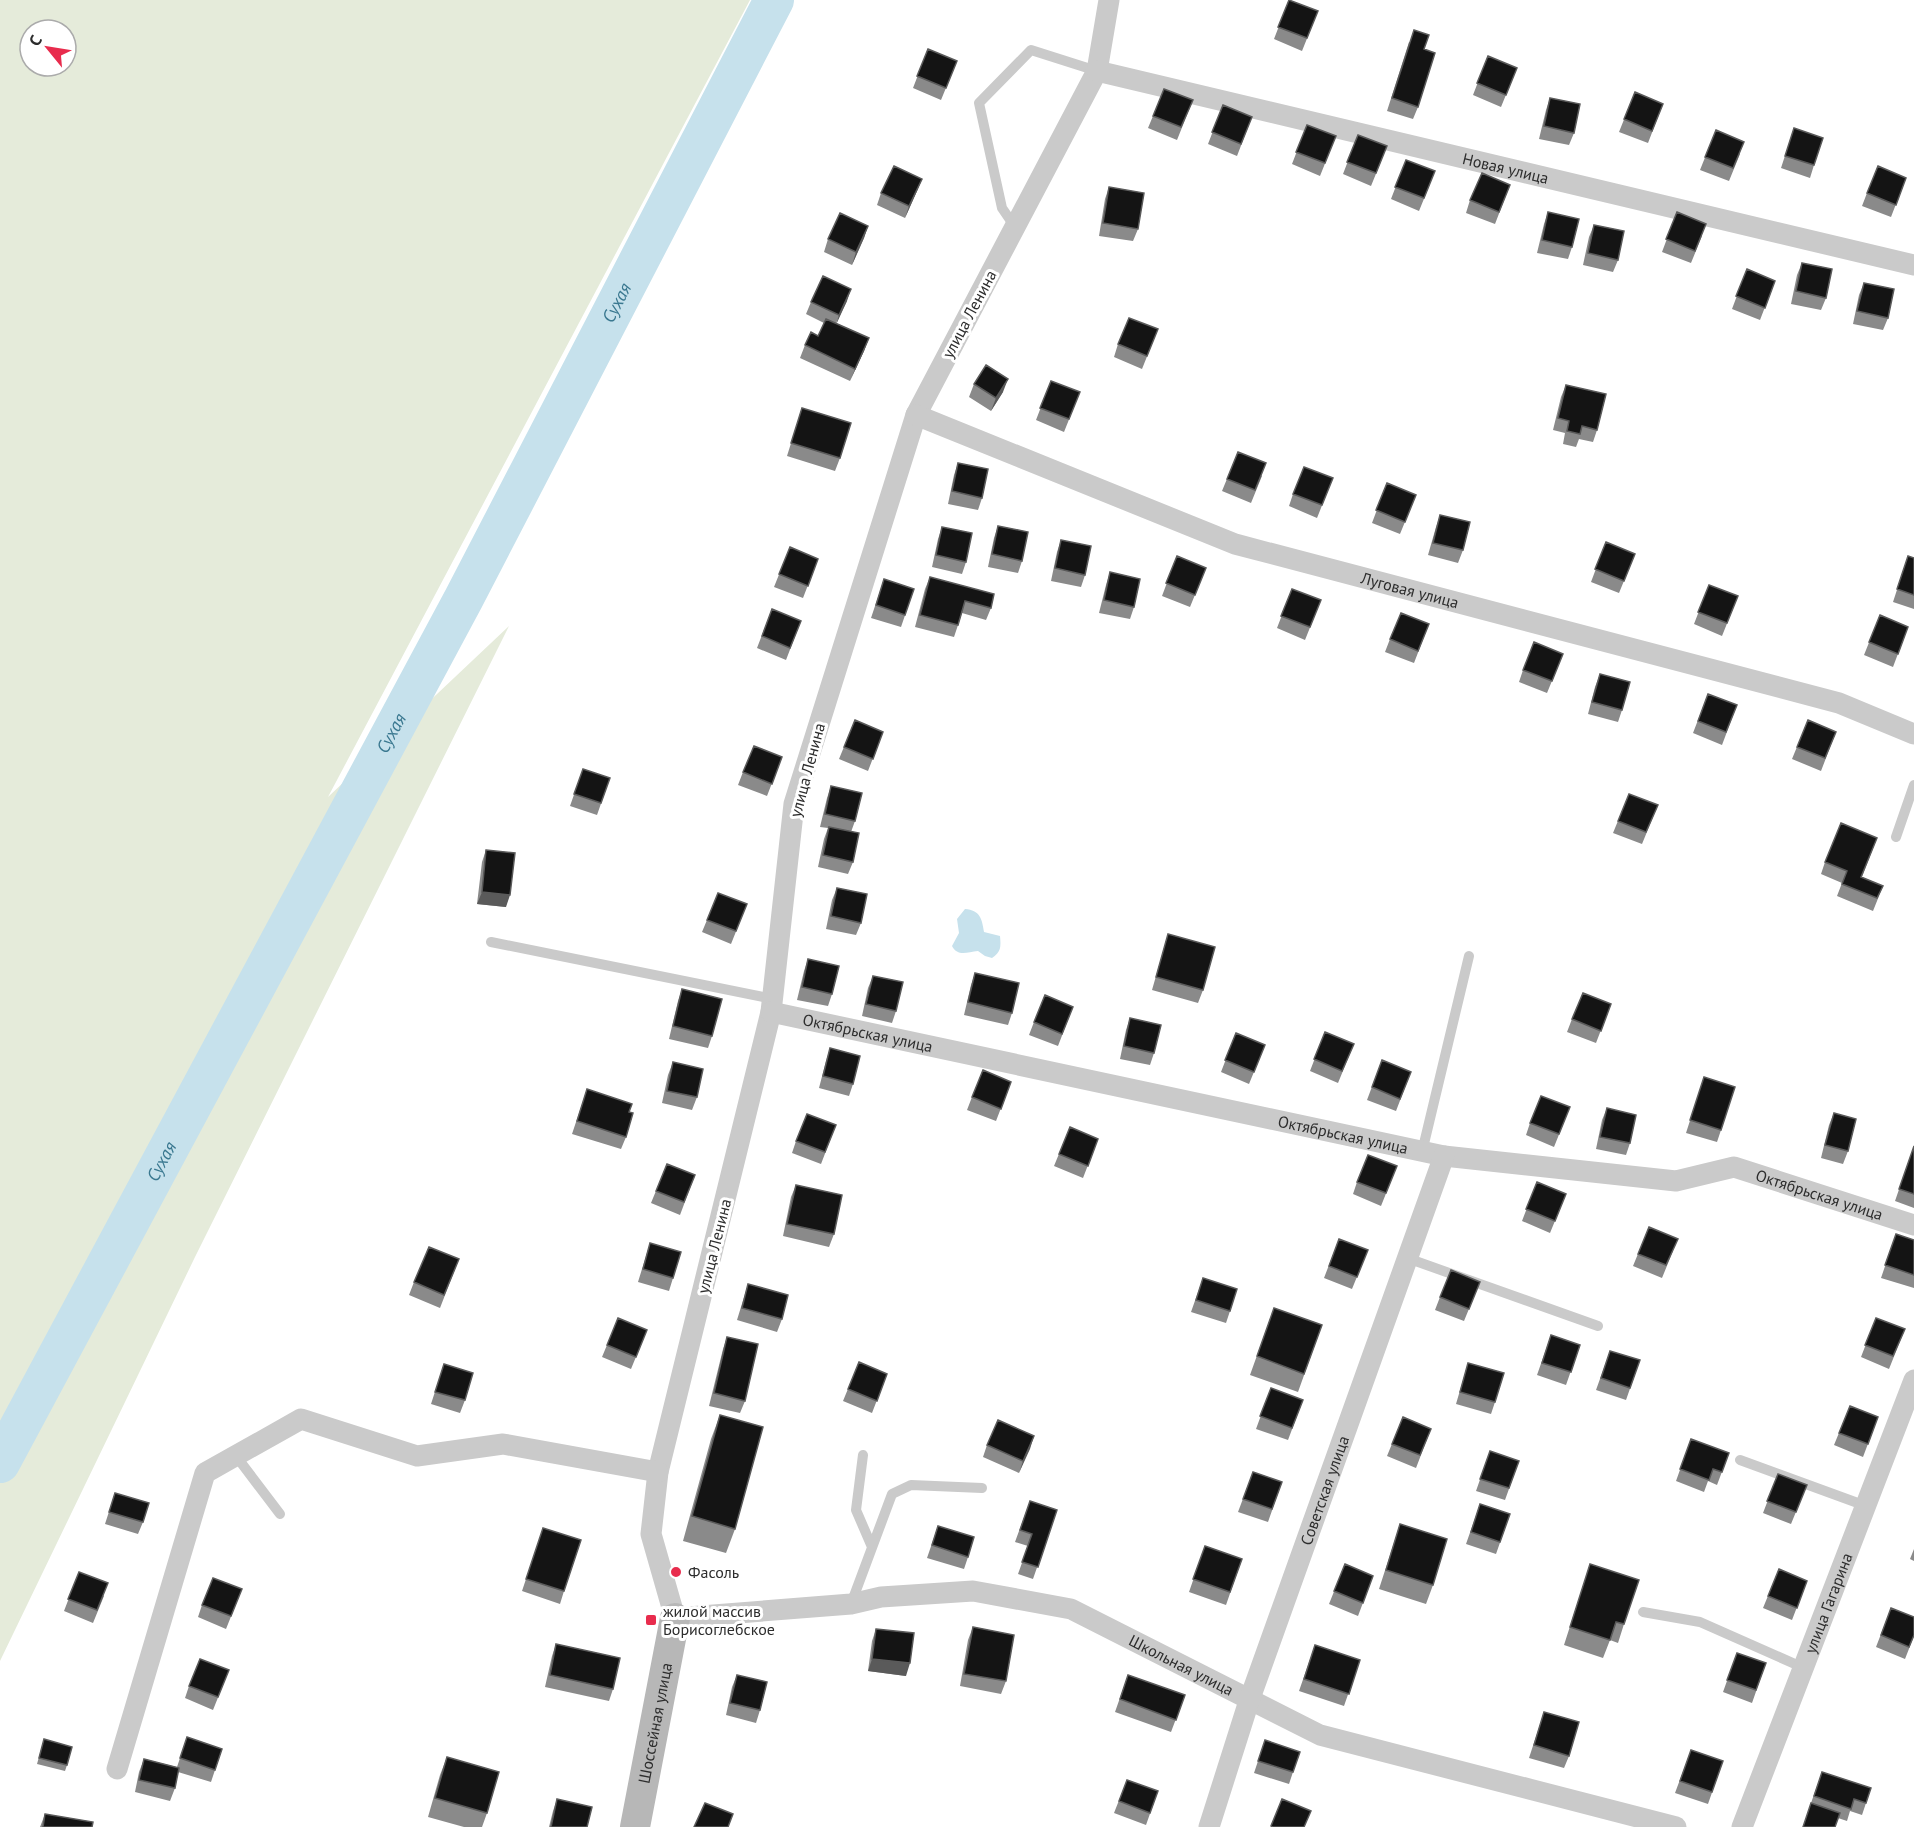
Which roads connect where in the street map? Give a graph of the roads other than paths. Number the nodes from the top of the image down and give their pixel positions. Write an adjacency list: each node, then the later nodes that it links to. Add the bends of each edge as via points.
1 (1109, 0): 2 (street, улица Ленина)
2 (1097, 71): 3 (street, улица Ленина); 3 (lane, via 1031,50 979,104 1002,208); 4 (street, Новая улица)
3 (1015, 227): 5 (street, улица Ленина)
4 (1914, 265)
5 (916, 415): 6 (street, Луговая улица, via 1235,544 1839,703); 11 (street, улица Ленина, via 794,804)
6 (1914, 734)
7 (1914, 785): 8 (lane)
8 (1896, 837)
9 (491, 942): 11 (lane)
10 (1469, 956): 12 (lane)
11 (772, 1006): 12 (street, Октябрьская улица); 21 (street, улица Ленина)
12 (1422, 1152): 13 (street, Октябрьская улица)
13 (1444, 1156): 14 (street, Октябрьская улица, via 1676,1181 1734,1167); 15 (street, Советская улица)
14 (1914, 1225)
15 (1407, 1258): 16 (lane); 30 (street, Советская улица)
16 (1598, 1326)
17 (1914, 1380): 23 (street, улица Гагарина)
18 (863, 1455): 25 (lane, via 856,1510)
19 (236, 1456): 21 (street, via 302,1419 417,1456 503,1444); 24 (lane); 31 (street, via 206,1473)
20 (1740, 1460): 23 (lane)
21 (658, 1472): 28 (street, улица Ленина, via 651,1534)
22 (982, 1488): 25 (lane, via 911,1485 892,1494)
23 (1866, 1506): 29 (street, улица Гагарина)
24 (280, 1514)
25 (872, 1547): 26 (lane)
26 (851, 1604): 28 (street, Школьная улица); 30 (street, Школьная улица, via 881,1597 973,1591 1071,1609)
27 (1643, 1612): 29 (lane, via 1700,1622)
28 (675, 1618): 32 (street, Шоссейная улица)
29 (1803, 1668): 35 (street, улица Гагарина)
30 (1249, 1701): 33 (street, Советская улица); 34 (street, Школьная улица, via 1320,1736)
31 (117, 1769)
32 (634, 1827)
33 (1209, 1827)
34 (1676, 1827)
35 (1742, 1827)

